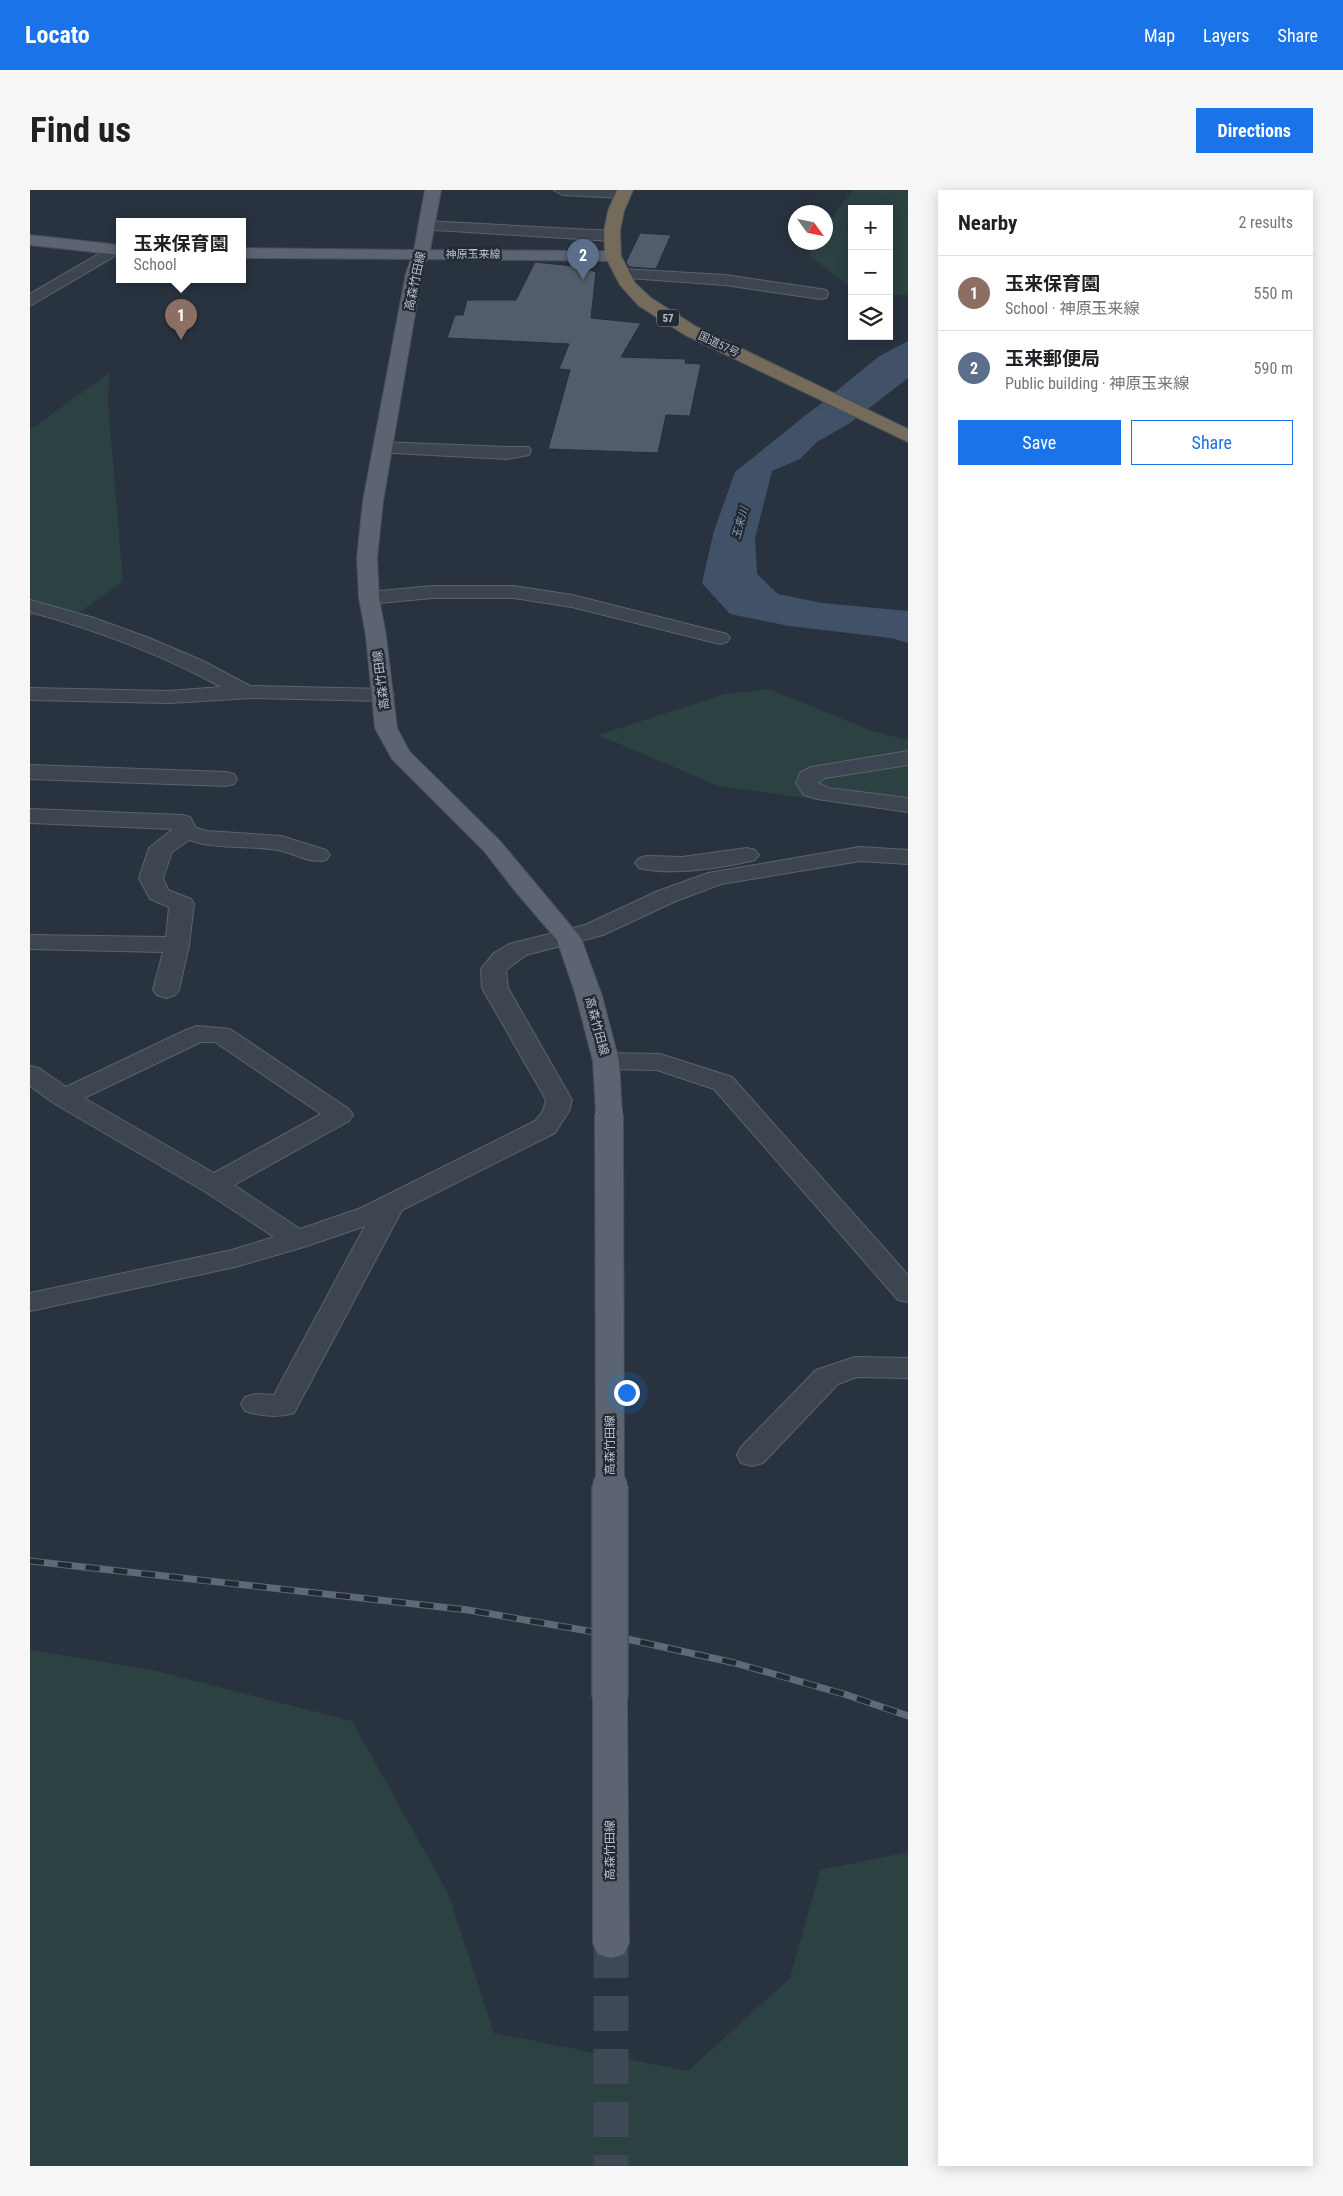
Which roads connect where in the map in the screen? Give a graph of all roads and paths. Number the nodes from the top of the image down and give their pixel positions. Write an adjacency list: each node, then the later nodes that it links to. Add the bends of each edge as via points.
1 (433, 190): 4 (main road, 高森竹田線)
2 (562, 190): 3 (street)
3 (624, 192): 5 (highway, 国道57号 / 57, via 616,211)
4 (426, 226): 5 (street); 10 (main road, 高森竹田線)
5 (612, 236): 11 (highway, 国道57号 / 57)
6 (30, 240): 7 (main road)
7 (116, 250)
8 (116, 251): 14 (street)
9 (246, 253): 10 (main road, 神原玉来線)
10 (421, 254): 11 (main road, 神原玉来線); 16 (main road, 高森竹田線, via 414,272)
11 (613, 256): 12 (highway, 国道57号 / 57)
12 (622, 274): 13 (street, via 725,280); 15 (highway, 国道57号 / 57, via 633,291 691,332)
13 (820, 294)
14 (30, 300)
15 (908, 436)
16 (382, 448): 17 (street); 18 (main road, 高森竹田線, via 367,558)
17 (522, 451)
18 (369, 598): 20 (street, via 432,592 514,592 572,601); 23 (main road, 高森竹田線)
19 (30, 606): 21 (street, via 74,617 146,642)
20 (720, 638)
21 (247, 692): 22 (street, via 169,697); 23 (street)
22 (30, 694)
23 (383, 695): 34 (main road, 高森竹田線, via 386,728 400,754 492,846)
24 (908, 758): 27 (street, via 819,772 808,778 807,783 812,790 825,794)
25 (30, 772): 26 (street)
26 (226, 779)
27 (908, 805)
28 (30, 816): 29 (street, via 182,822)
29 (186, 832): 30 (street, via 205,838 281,843); 36 (street, via 160,848 151,878 158,894 182,904)
30 (318, 855)
31 (908, 857): 32 (street, via 860,854)
32 (841, 858): 33 (street, via 799,847 682,864); 34 (street, via 716,878)
33 (647, 863)
34 (568, 938): 38 (main road, 高森竹田線, via 590,996); 42 (street, via 518,949 493,969 495,988 554,1088 559,1100 556,1111 545,1127)
35 (30, 942): 36 (street)
36 (177, 945): 37 (street)
37 (166, 990)
38 (606, 1061): 44 (street, via 660,1062 724,1084); 49 (main road, 高森竹田線, bridge, via 609,1114)
39 (30, 1074): 40 (street)
40 (64, 1098): 41 (street); 41 (street, via 197,1034 221,1034 340,1115)
41 (214, 1185): 43 (street)
42 (391, 1204): 43 (street); 47 (street, via 284,1406)
43 (297, 1240): 45 (street, via 235,1258)
44 (907, 1290)
45 (32, 1298)
46 (908, 1368): 48 (street, via 855,1368 827,1377)
47 (256, 1404)
48 (752, 1455)
49 (611, 1943)

